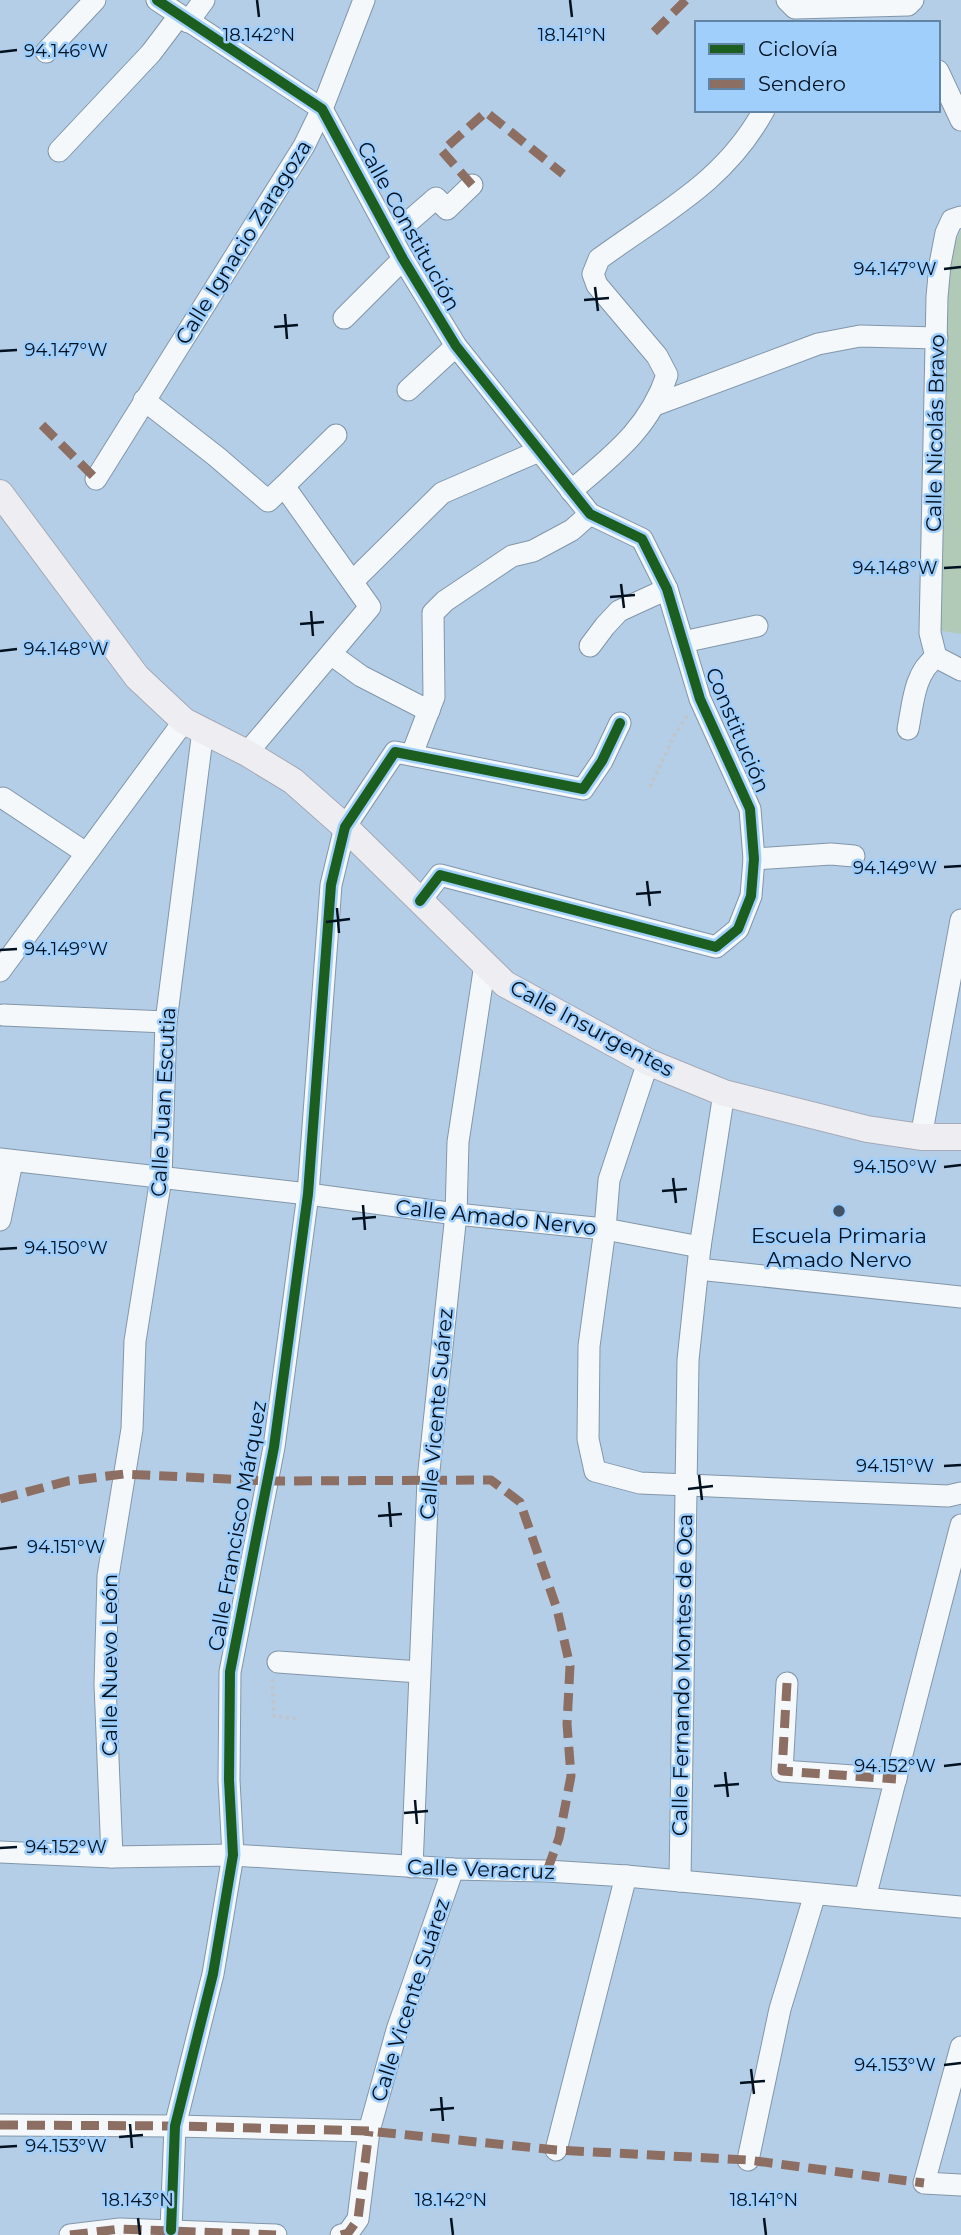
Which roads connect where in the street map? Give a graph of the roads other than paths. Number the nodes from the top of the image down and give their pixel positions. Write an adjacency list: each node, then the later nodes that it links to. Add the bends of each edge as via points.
1 (95, 0): 8 (street)
2 (157, 0): 7 (street, Calle Constitución)
3 (204, 0): 7 (street)
4 (364, 0): 10 (street, Calle Ignacio Zaragoza)
5 (912, 9): 6 (street)
6 (792, 10)
7 (184, 19): 10 (street, Calle Constitución); 13 (street)
8 (46, 52)
9 (940, 75): 12 (street)
10 (322, 109): 16 (street, Calle Constitución); 22 (street, Calle Ignacio Zaragoza, via 304,146)
11 (763, 112): 23 (street, via 738,150 696,193 599,259 593,274 667,375)
12 (961, 120)
13 (59, 151)
14 (472, 186): 16 (street, via 447,209 436,198)
15 (961, 216): 19 (street, Calle Nicolás Bravo, via 952,220 944,243)
16 (391, 237): 17 (street, Calle Constitución)
17 (403, 259): 18 (street); 20 (street, Calle Constitución)
18 (344, 318)
19 (937, 338): 23 (street, via 860,336 817,344); 37 (street, Calle Nicolás Bravo, via 930,633)
20 (456, 346): 21 (street); 25 (street, Calle Constitución)
21 (408, 390)
22 (144, 400): 26 (street, Calle Ignacio Zaragoza); 27 (street, via 268,501)
23 (655, 405): 28 (street, via 625,445)
24 (336, 435): 27 (street)
25 (539, 451): 28 (street, Calle Constitución); 31 (street, via 442,493)
26 (96, 479)
27 (284, 486): 31 (street)
28 (571, 491): 30 (street, Calle Constitución)
29 (0, 493): 41 (main road, Calle Insurgentes, via 137,677)
30 (590, 514): 32 (street, Constitución, via 642,538); 39 (street, via 572,530 533,551 512,556 433,613 434,697)
31 (354, 580): 36 (street, via 370,607)
32 (667, 589): 34 (street, Constitución); 35 (street, via 620,611)
33 (757, 626): 34 (street)
34 (683, 642): 49 (street, Constitución, via 700,699 750,809)
35 (590, 646)
36 (332, 654): 39 (street, via 361,676); 43 (street)
37 (936, 657): 38 (street); 42 (street, via 924,665 919,676)
38 (961, 670)
39 (429, 711): 44 (street)
40 (620, 723): 44 (street, via 583,789)
41 (193, 725): 43 (main road, Calle Insurgentes); 47 (street); 55 (street, Calle Juan Escutia)
42 (908, 729)
43 (247, 753): 46 (main road, Calle Insurgentes, via 293,781)
44 (412, 754): 46 (street, via 395,752)
45 (3, 798): 47 (street)
46 (345, 827): 50 (main road, Calle Insurgentes); 62 (street, Calle Francisco Márquez, via 331,886)
47 (86, 853): 53 (street)
48 (854, 856): 49 (street)
49 (754, 859): 50 (street, Constitución, via 751,896 738,929 716,947 440,875)
50 (420, 901): 52 (main road, Calle Insurgentes)
51 (961, 920): 59 (street)
52 (485, 964): 56 (main road, Calle Insurgentes, via 505,984); 63 (street, Calle Vicente Suárez, via 458,1142)
53 (0, 971)
54 (3, 1015): 55 (street)
55 (166, 1022): 61 (street, Calle Juan Escutia)
56 (648, 1062): 57 (main road, Calle Insurgentes); 65 (street, via 609,1180)
57 (724, 1093): 59 (main road, Calle Insurgentes); 66 (street, Calle Fernando Montes de Oca)
58 (961, 1137): 59 (main road, Calle Insurgentes)
59 (921, 1138)
60 (6, 1161): 61 (street, Calle Amado Nervo); 64 (street)
61 (161, 1178): 62 (street, Calle Amado Nervo); 68 (street, Calle Juan Escutia, via 135,1341 132,1429)
62 (307, 1194): 63 (street, Calle Amado Nervo); 77 (street, Calle Francisco Márquez, via 274,1447 230,1672)
63 (456, 1214): 65 (street, Calle Amado Nervo); 73 (street, Calle Vicente Suárez, via 428,1480)
64 (0, 1220)
65 (605, 1229): 66 (street, Calle Amado Nervo); 69 (street, via 589,1346 588,1439 595,1471 640,1483)
66 (699, 1258): 67 (street, Calle Amado Nervo); 69 (street, Calle Fernando Montes de Oca, via 688,1360)
67 (961, 1297)
68 (124, 1474): 78 (street, Calle Nuevo León, via 108,1576 105,1684)
69 (684, 1483): 70 (street); 82 (street, Calle Fernando Montes de Oca)
70 (961, 1493)
71 (961, 1525): 75 (street)
72 (278, 1662): 73 (street)
73 (419, 1672): 79 (street, Calle Vicente Suárez)
74 (787, 1683): 75 (street, via 782,1771)
75 (896, 1779): 84 (street)
76 (0, 1852): 78 (street, Calle Veracruz)
77 (233, 1855): 78 (street, Calle Veracruz); 79 (street, Calle Veracruz); 88 (street, Calle Francisco Márquez, via 213,1974)
78 (112, 1857)
79 (412, 1867): 80 (street, Calle Veracruz)
80 (453, 1869): 81 (street, Calle Veracruz); 89 (street, Calle Vicente Suárez, via 397,2031)
81 (626, 1876): 82 (street, Calle Veracruz); 90 (street)
82 (680, 1881): 83 (street, Calle Veracruz)
83 (815, 1894): 84 (street, Calle Veracruz); 91 (street, via 780,2009)
84 (865, 1898): 85 (street, Calle Veracruz)
85 (961, 1907)
86 (961, 2047): 92 (street, via 924,2183)
87 (0, 2125): 88 (street)
88 (175, 2126): 89 (street); 93 (street, Calle Francisco Márquez)
89 (369, 2131): 96 (street, Calle Vicente Suárez, via 358,2219 348,2234)
90 (556, 2150)
91 (748, 2160)
92 (961, 2185)
93 (171, 2230): 94 (street); 95 (street)
94 (69, 2235)
95 (276, 2235)
96 (341, 2235)

